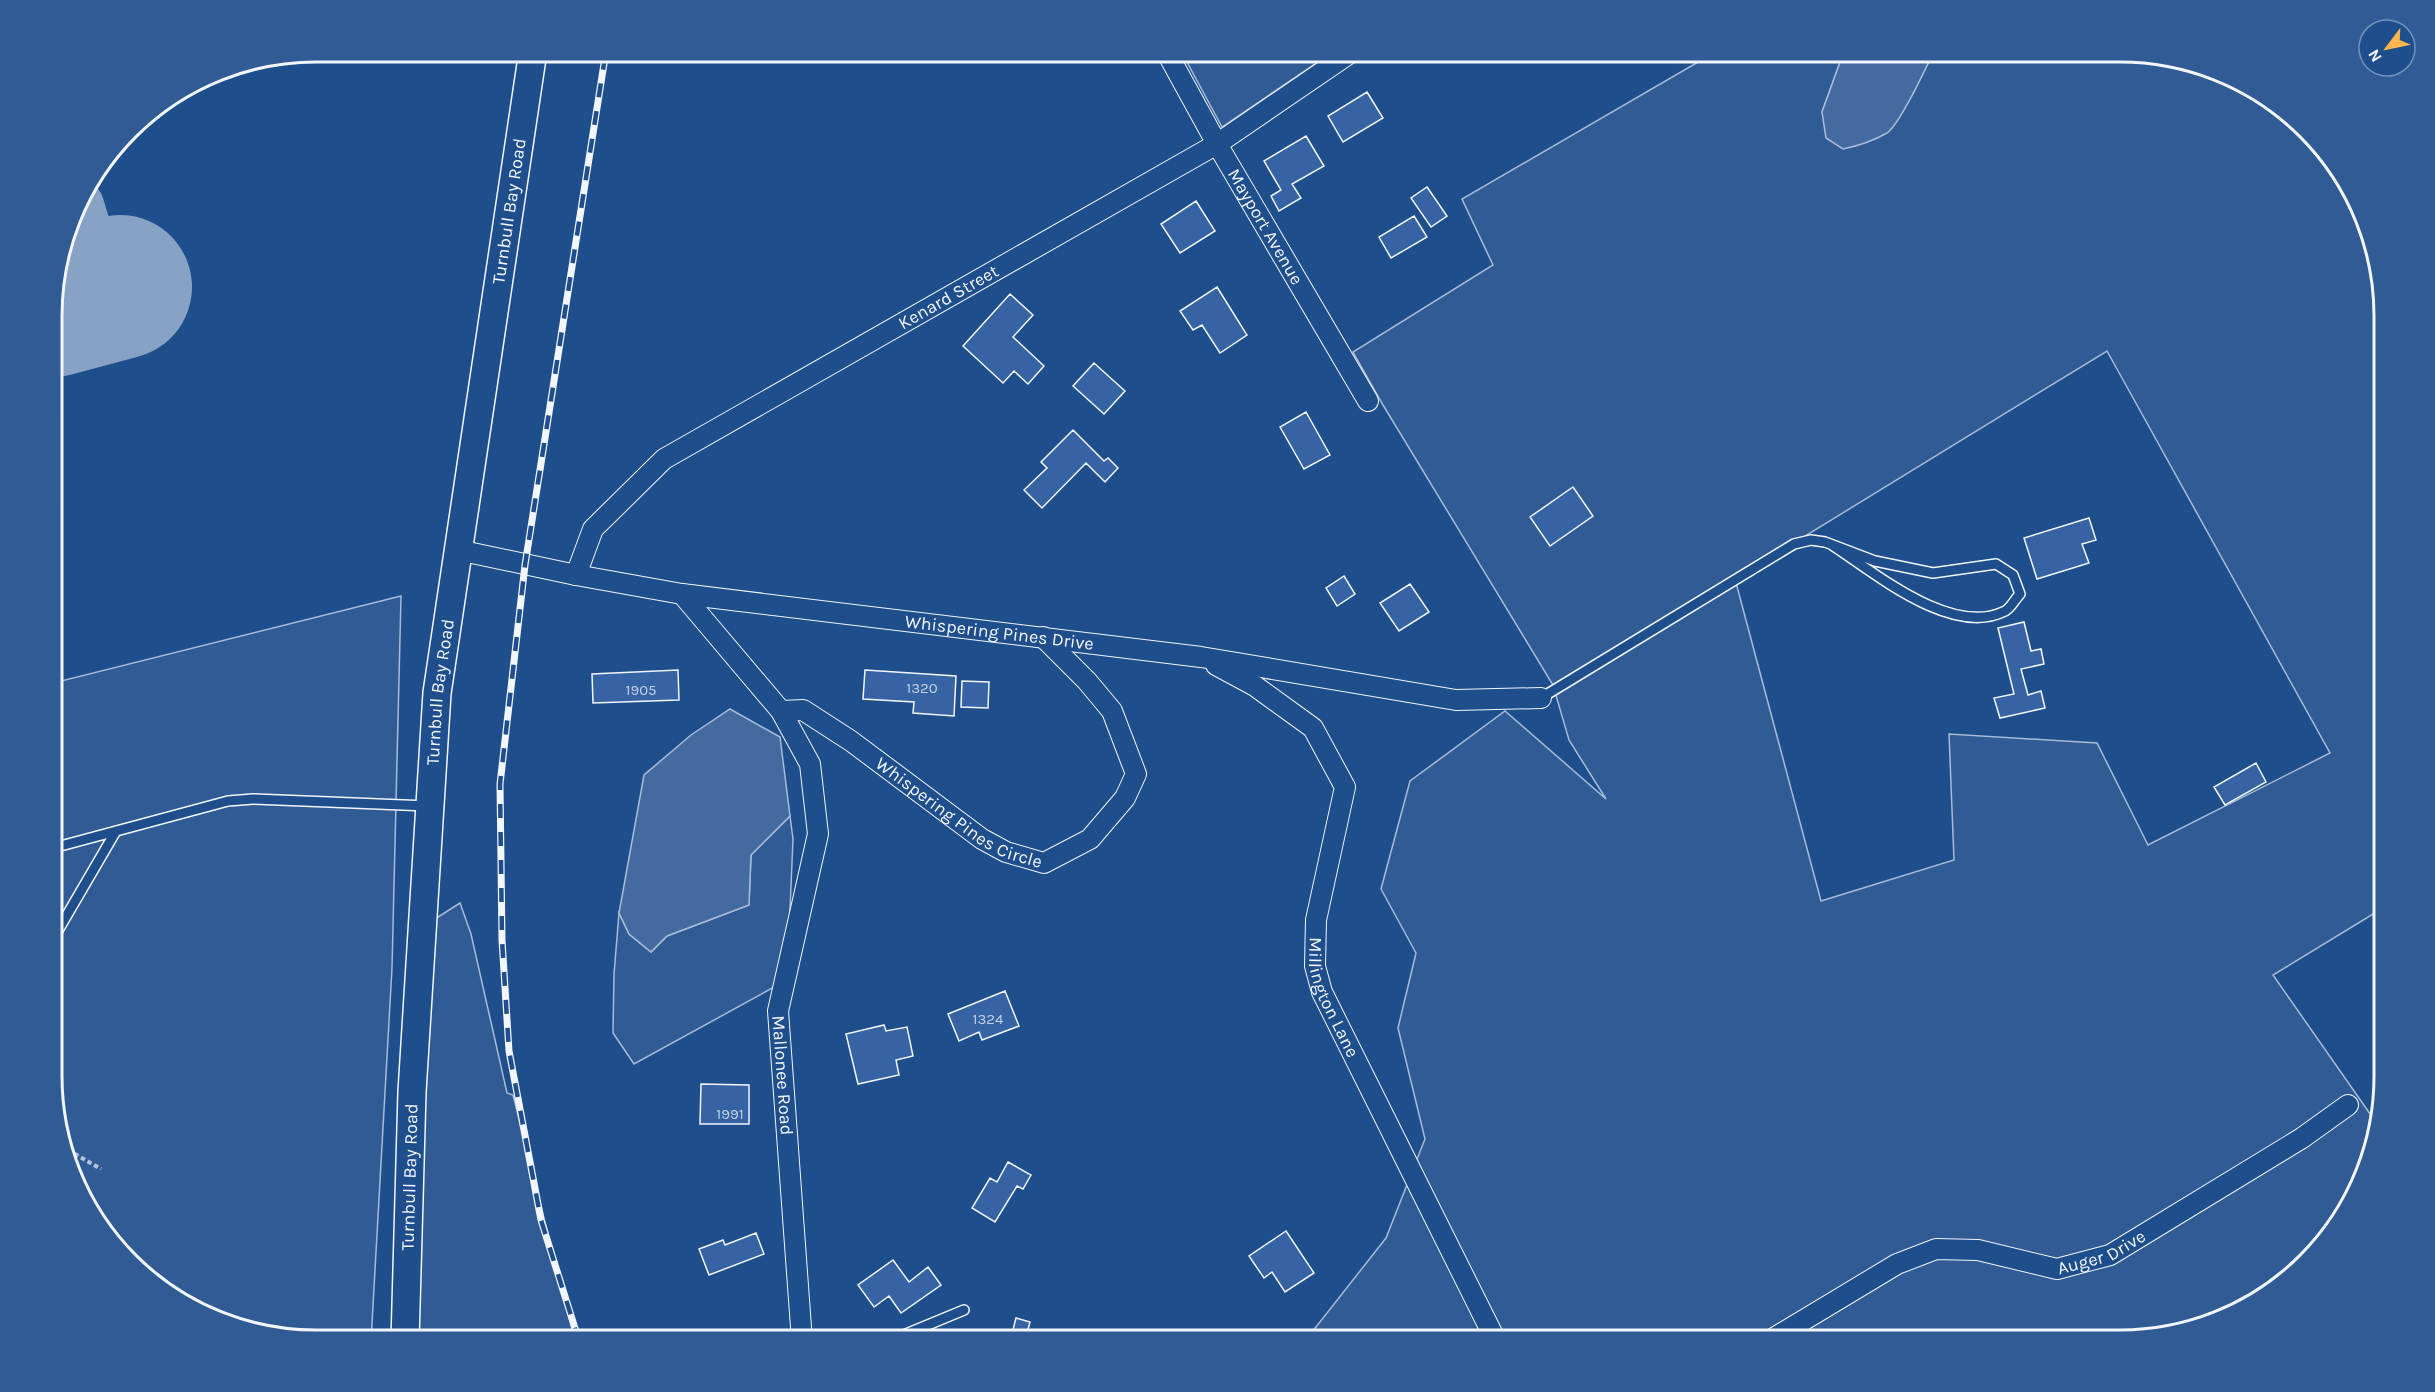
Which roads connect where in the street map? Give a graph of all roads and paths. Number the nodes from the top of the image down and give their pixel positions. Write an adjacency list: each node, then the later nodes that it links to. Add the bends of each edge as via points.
1 (531, 62): 7 (street, Turnbull Bay Road)
2 (1172, 62): 4 (street, Mayport Avenue)
3 (1337, 62): 4 (street, Kenard Street)
4 (1217, 144): 5 (street, Mayport Avenue); 8 (street, Kenard Street, via 664,459 593,529)
5 (1368, 402)
6 (1832, 545): 6 (lane, via 1875,561 1933,573 1996,564 2013,575 2020,594 2007,610 1986,617 1956,617 1918,600); 12 (lane, via 1811,540 1794,544)
7 (458, 550): 8 (street, Whispering Pines Drive); 14 (street, Turnbull Bay Road, via 437,693)
8 (576, 576): 9 (street, Whispering Pines Drive)
9 (682, 594): 10 (street, Whispering Pines Drive); 13 (street)
10 (1042, 637): 11 (street, Whispering Pines Drive); 13 (street, Whispering Pines Circle, via 1112,711 1136,774 1125,798 1090,839 1044,863 1006,852 982,839 803,710)
11 (1201, 657): 12 (street, Whispering Pines Drive, via 1456,700); 25 (street, Millington Lane, via 1255,686 1313,728 1346,787 1316,920 1315,966 1322,992)
12 (1541, 698)
13 (781, 711): 23 (street, Mallonee Road, via 810,764 818,834 778,1011)
14 (430, 806): 15 (lane, via 236,800); 22 (street, Turnbull Bay Road, via 412,1092)
15 (116, 831): 16 (lane); 17 (lane)
16 (62, 846)
17 (62, 924)
18 (2348, 1105): 26 (street, Auger Drive, via 2110,1255 2057,1269 1978,1250 1936,1249 1897,1264)
19 (73, 1153): 20 (path)
20 (101, 1169)
21 (964, 1310): 24 (lane)
22 (405, 1330)
23 (801, 1330)
24 (916, 1330)
25 (1491, 1330)
26 (1787, 1330)

